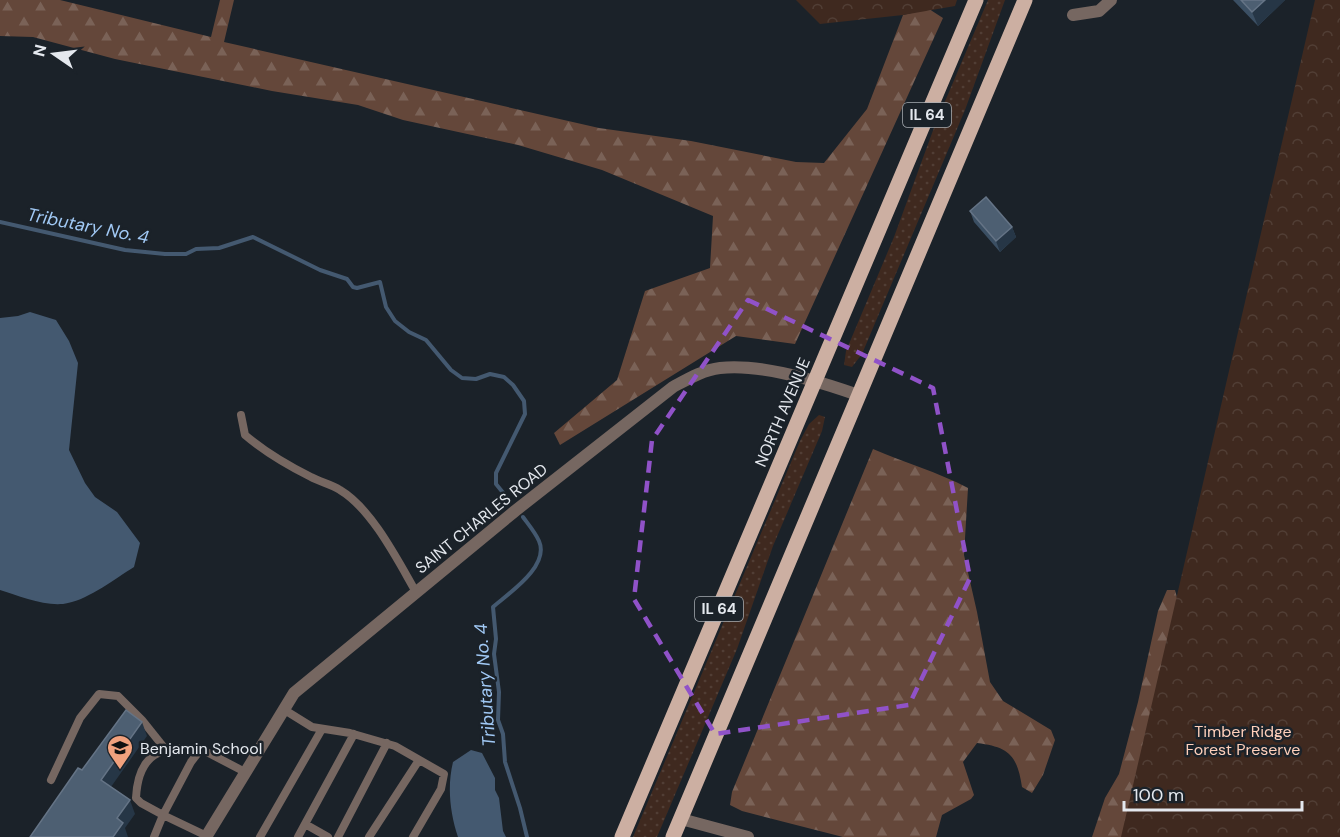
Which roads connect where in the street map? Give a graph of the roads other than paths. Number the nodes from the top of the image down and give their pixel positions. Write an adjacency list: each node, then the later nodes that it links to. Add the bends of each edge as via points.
1 (976, 0): 5 (main road, NORTH AVENUE / IL 64)
2 (1025, 0): 6 (main road, IL 64)
3 (1111, 0): 4 (street, via 1099,11)
4 (1073, 15)
5 (814, 380): 6 (street, SAINT CHARLES ROAD); 8 (street, SAINT CHARLES ROAD, via 745,368 720,368 673,387); 29 (main road, NORTH AVENUE / IL 64)
6 (858, 395): 19 (main road, IL 64)
7 (241, 415): 8 (lane, via 245,435 269,454 341,490 365,513)
8 (416, 592): 9 (street, SAINT CHARLES ROAD, via 294,693)
9 (283, 709): 10 (lane); 16 (street, SAINT CHARLES ROAD)
10 (322, 729): 11 (lane); 23 (lane)
11 (354, 734): 12 (lane); 20 (lane)
12 (387, 743): 15 (lane); 26 (lane)
13 (201, 749): 14 (lane); 16 (lane); 18 (lane, via 190,762)
14 (166, 750): 17 (lane, via 118,696 99,694 80,718); 18 (lane, via 139,771 136,798)
15 (419, 760): 27 (lane); 28 (lane, via 444,774 441,789)
16 (245, 772): 22 (street, SAINT CHARLES ROAD)
17 (51, 780)
18 (163, 815): 21 (lane); 22 (lane)
19 (681, 819): 30 (main road, IL 64); 31 (street)
20 (305, 824): 24 (lane); 25 (lane)
21 (154, 837)
22 (207, 837)
23 (260, 837)
24 (298, 837)
25 (328, 837)
26 (338, 837)
27 (369, 837)
28 (413, 837)
29 (622, 837)
30 (673, 837)
31 (748, 837)

